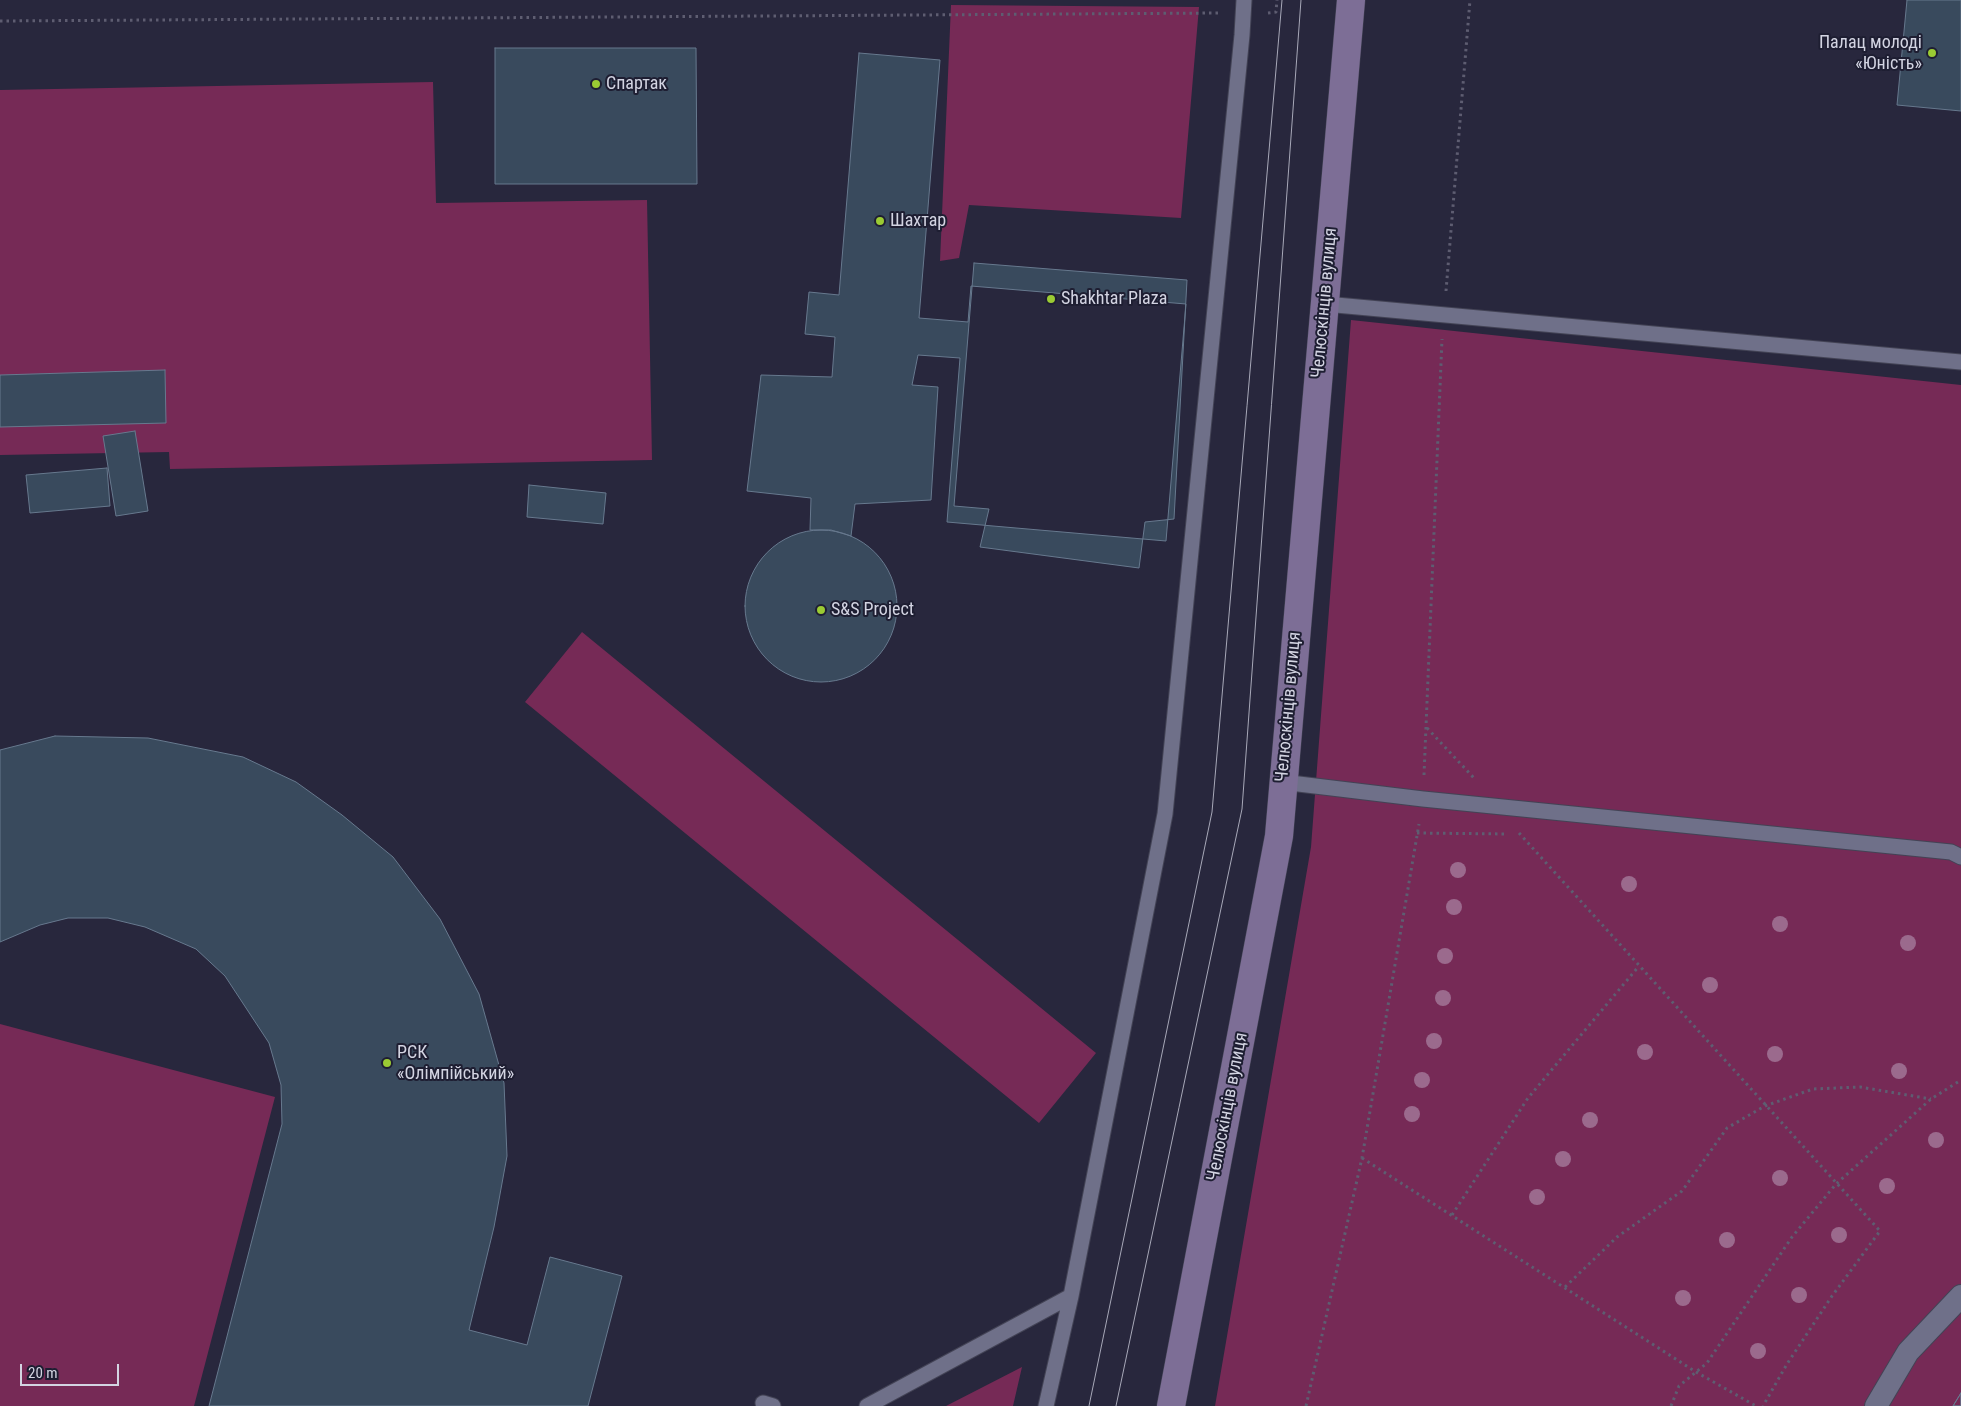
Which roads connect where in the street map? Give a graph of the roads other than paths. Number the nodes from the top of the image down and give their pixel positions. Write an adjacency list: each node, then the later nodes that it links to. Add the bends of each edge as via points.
1 (1351, 0): 3 (main road, Челюскінців вулиця)
2 (1243, 6): 7 (lane, via 1166,814)
3 (1325, 304): 4 (lane); 5 (main road, Челюскінців вулиця)
4 (1961, 362)
5 (1282, 782): 6 (lane, via 1423,800 1951,852); 11 (main road, Челюскінців вулиця, via 1279,836)
6 (1961, 857)
7 (1071, 1296): 9 (lane); 10 (lane)
8 (1961, 1296): 12 (street, via 1908,1352)
9 (867, 1406)
10 (1046, 1406)
11 (1171, 1406)
12 (1876, 1406)

